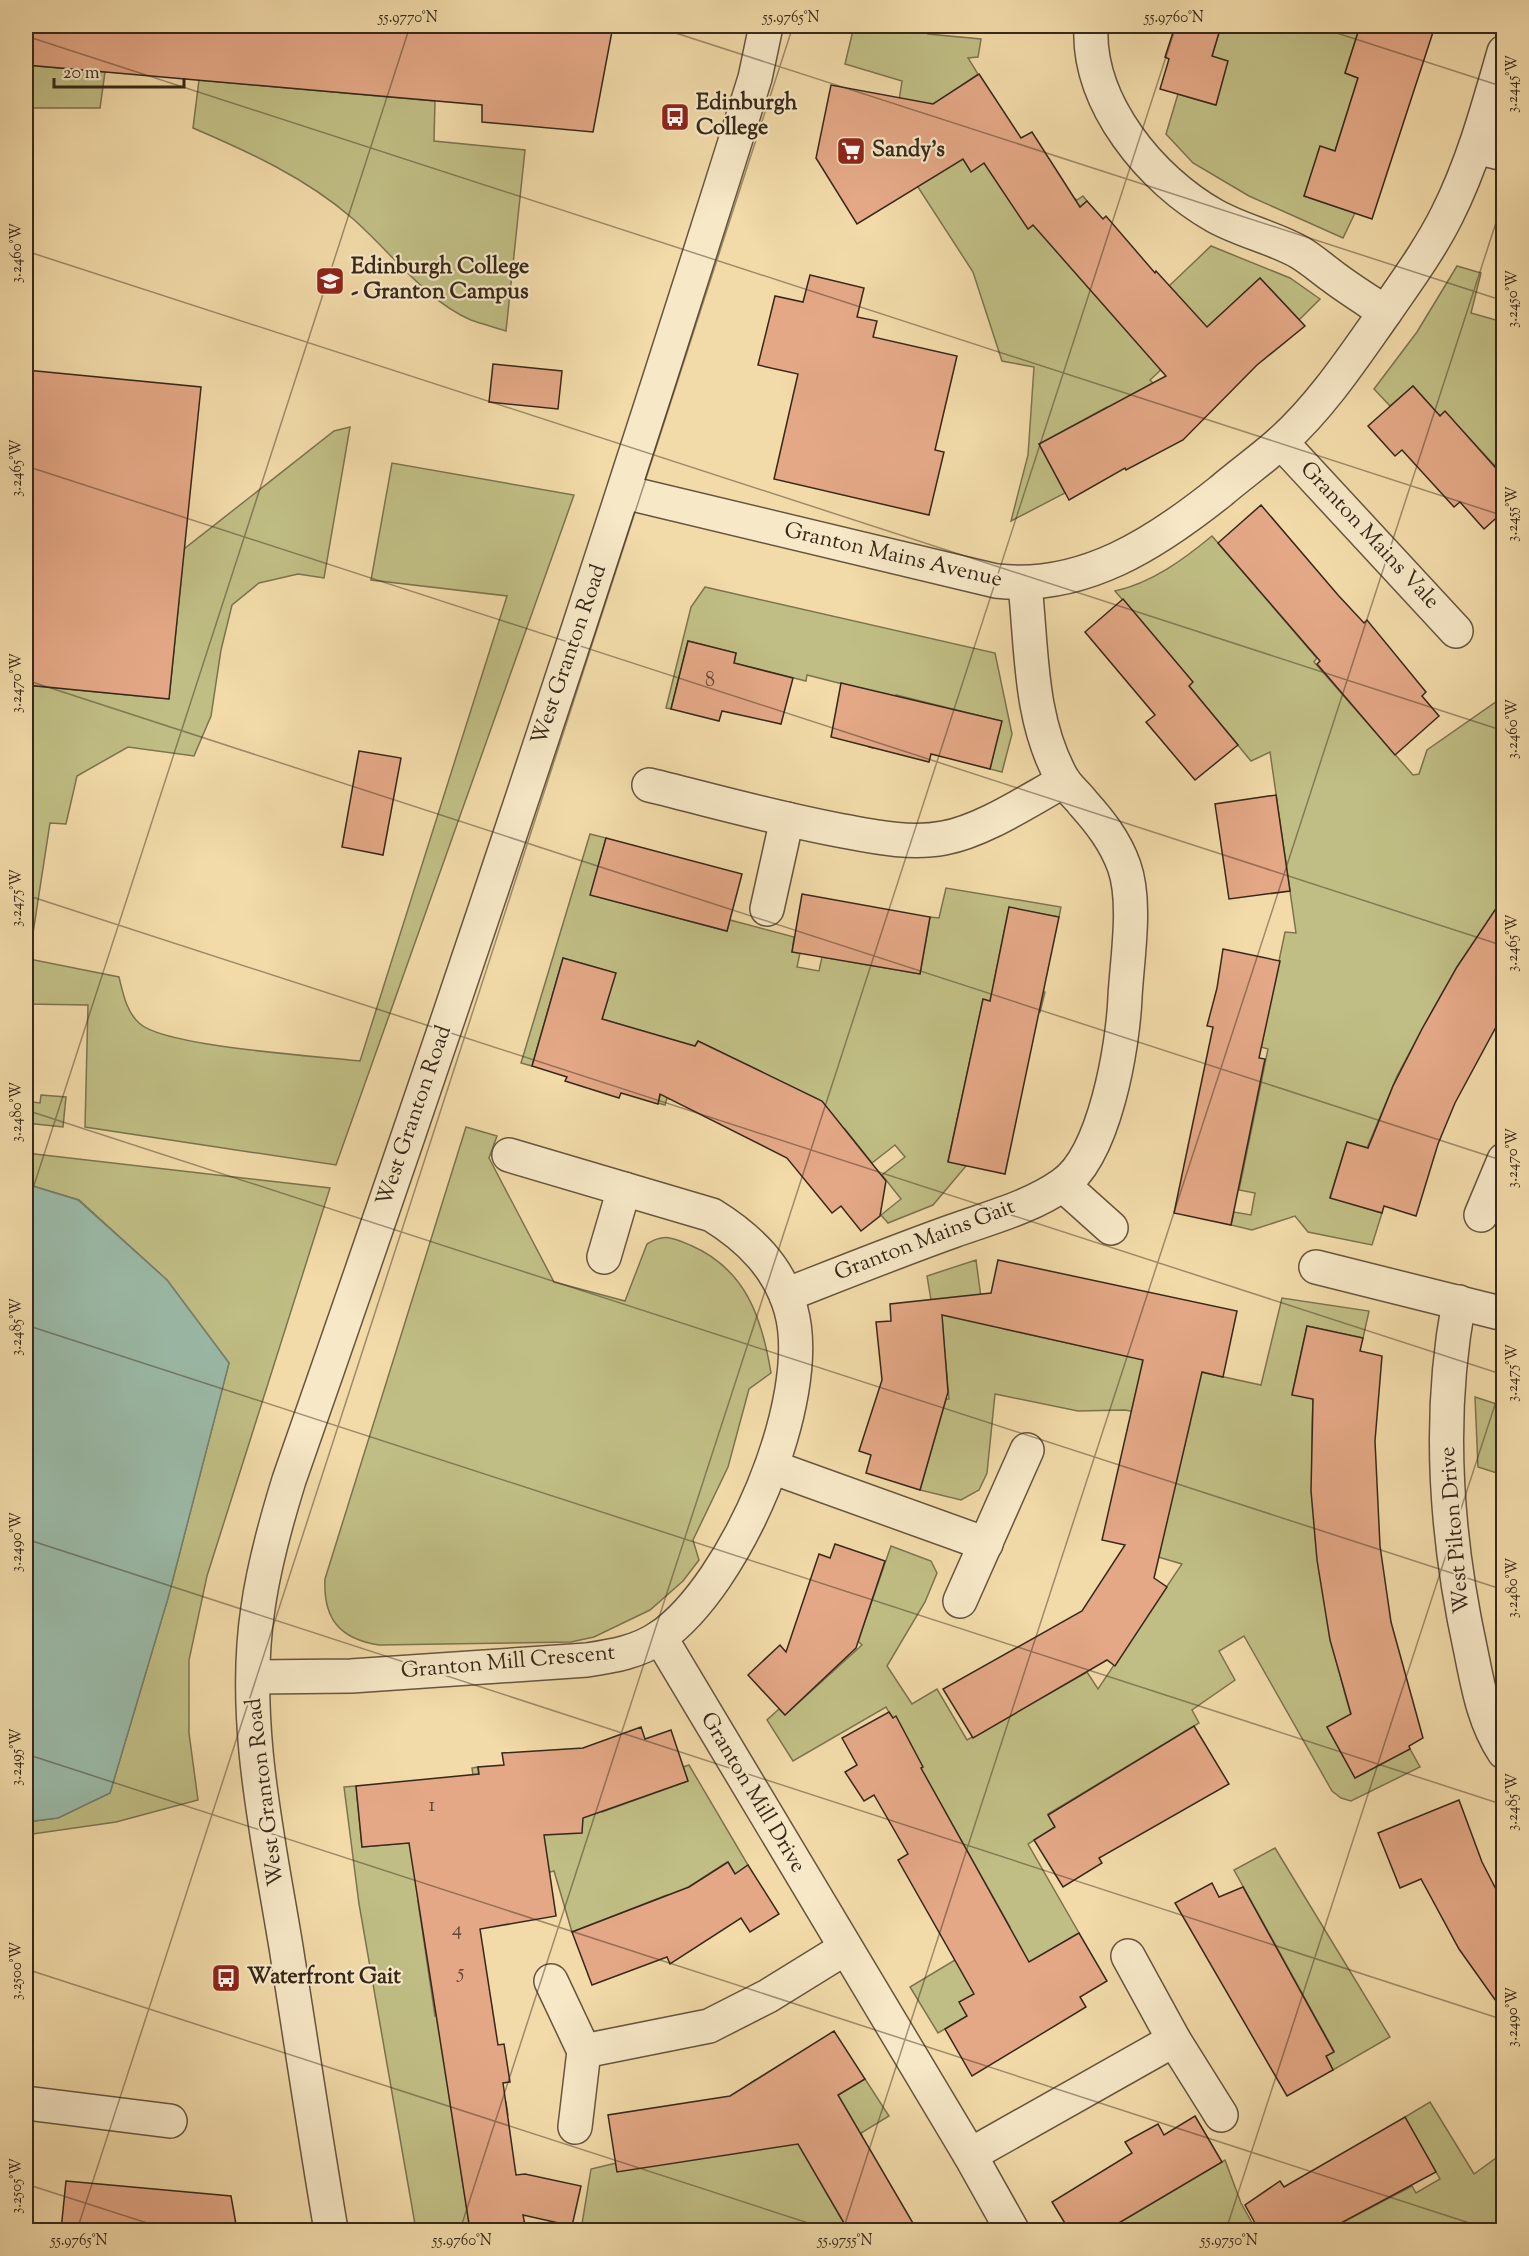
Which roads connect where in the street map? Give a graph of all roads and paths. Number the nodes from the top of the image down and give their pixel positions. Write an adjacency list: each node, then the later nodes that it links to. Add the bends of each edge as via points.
1 (766, 26): 7 (street, West Granton Road, via 755,78)
2 (1091, 26): 5 (street, via 1095,68 1112,110 1163,177 1215,216 1298,252)
3 (1503, 52): 4 (street, Granton Mains Avenue)
4 (1490, 151): 5 (street, Granton Mains Avenue)
5 (1385, 312): 6 (street, Granton Mains Avenue, via 1348,366)
6 (1281, 442): 8 (street, Granton Mains Avenue, via 1173,529 1138,550 1083,572); 9 (street, Granton Mains Vale)
7 (624, 492): 8 (street, Granton Mains Avenue, via 958,573); 30 (street, West Granton Road, via 394,1179 288,1480 258,1608)
8 (1025, 585): 10 (street, Granton Mains Gait, via 1037,711 1050,756)
9 (1456, 631)
10 (1064, 781): 12 (street, via 987,822 945,838 886,838); 16 (street, Granton Mains Gait, via 1113,842 1129,888 1124,1013 1112,1087 1095,1139)
11 (649, 785): 12 (street)
12 (787, 819): 13 (street)
13 (767, 909)
14 (509, 1155): 17 (street, Granton Mill Crescent)
15 (1503, 1160): 18 (street)
16 (1063, 1185): 19 (street); 22 (street, Granton Mains Gait, via 994,1216)
17 (624, 1189): 20 (street); 22 (street, Granton Mill Crescent, via 712,1215 739,1232 769,1264)
18 (1481, 1215)
19 (1111, 1227)
20 (604, 1257)
21 (1316, 1267): 23 (street)
22 (786, 1295): 26 (street, Granton Mill Crescent, via 795,1330 794,1389)
23 (1459, 1302): 24 (street); 31 (street, West Pilton Drive, via 1447,1417 1454,1559 1477,1681 1491,1733)
24 (1503, 1314)
25 (1027, 1450): 27 (street)
26 (772, 1467): 27 (street); 29 (street, Granton Mill Crescent, via 731,1551 692,1606)
27 (986, 1544): 28 (street)
28 (960, 1601)
29 (660, 1637): 30 (street, Granton Mill Crescent, via 614,1656 587,1660 351,1676); 32 (street, Granton Mill Drive)
30 (254, 1677): 42 (street, West Granton Road, via 256,1746 266,1820)
31 (1503, 1752)
32 (844, 1948): 36 (street, via 768,1996 709,2026); 41 (street, Granton Mill Drive)
33 (1128, 1956): 35 (street)
34 (551, 1981): 36 (street)
35 (1174, 2040): 38 (street); 41 (street)
36 (584, 2051): 40 (street)
37 (26, 2103): 39 (street)
38 (1221, 2115)
39 (170, 2121)
40 (575, 2127)
41 (970, 2155): 43 (street, Granton Mill Drive)
42 (331, 2230)
43 (1012, 2230)

